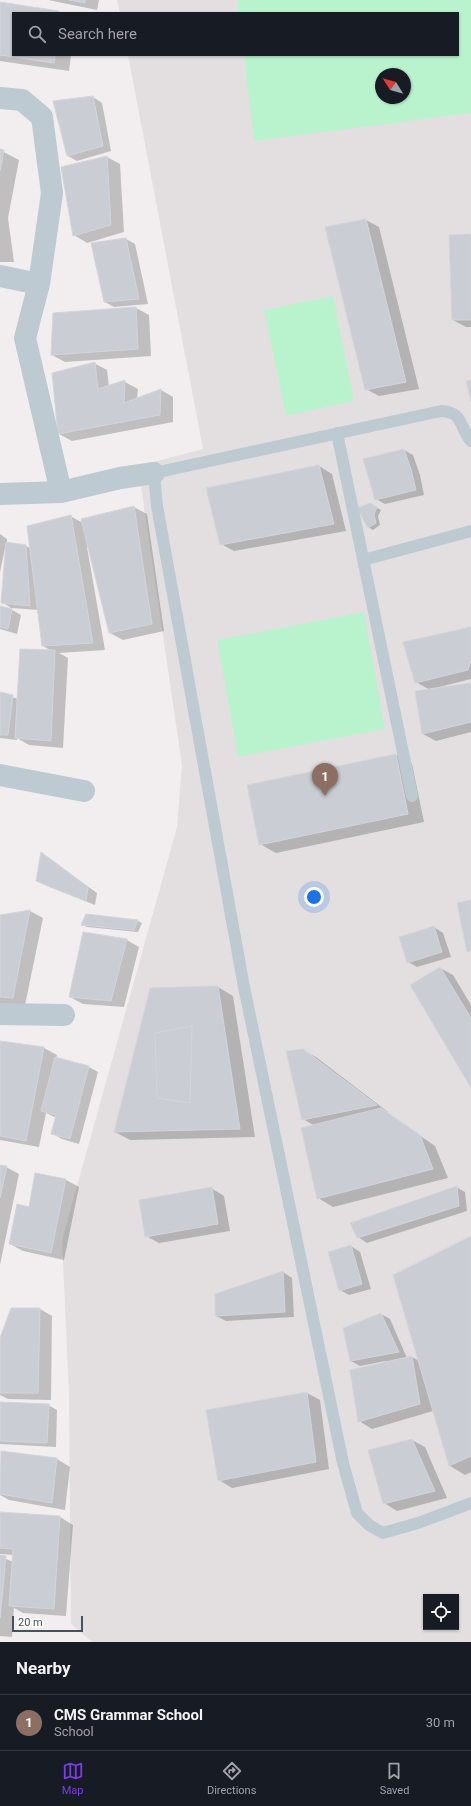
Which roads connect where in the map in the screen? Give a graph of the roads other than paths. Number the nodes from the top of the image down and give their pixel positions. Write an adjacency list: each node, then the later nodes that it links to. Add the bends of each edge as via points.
1 (0, 98): 3 (street, via 22,100 42,117 52,193)
2 (0, 276): 3 (street)
3 (39, 284): 8 (street, via 25,338)
4 (336, 434): 5 (lane, via 450,411 457,415); 7 (lane); 11 (lane)
5 (470, 440): 6 (lane)
6 (471, 451)
7 (154, 473): 8 (street); 17 (lane, via 157,506 244,987 343,1463 357,1513 369,1526 383,1533)
8 (61, 492): 9 (street)
9 (0, 494)
10 (471, 531): 11 (lane)
11 (363, 560): 14 (lane)
12 (0, 775): 13 (street)
13 (84, 791)
14 (412, 796)
15 (0, 1014): 16 (street)
16 (64, 1015)
17 (471, 1503)

